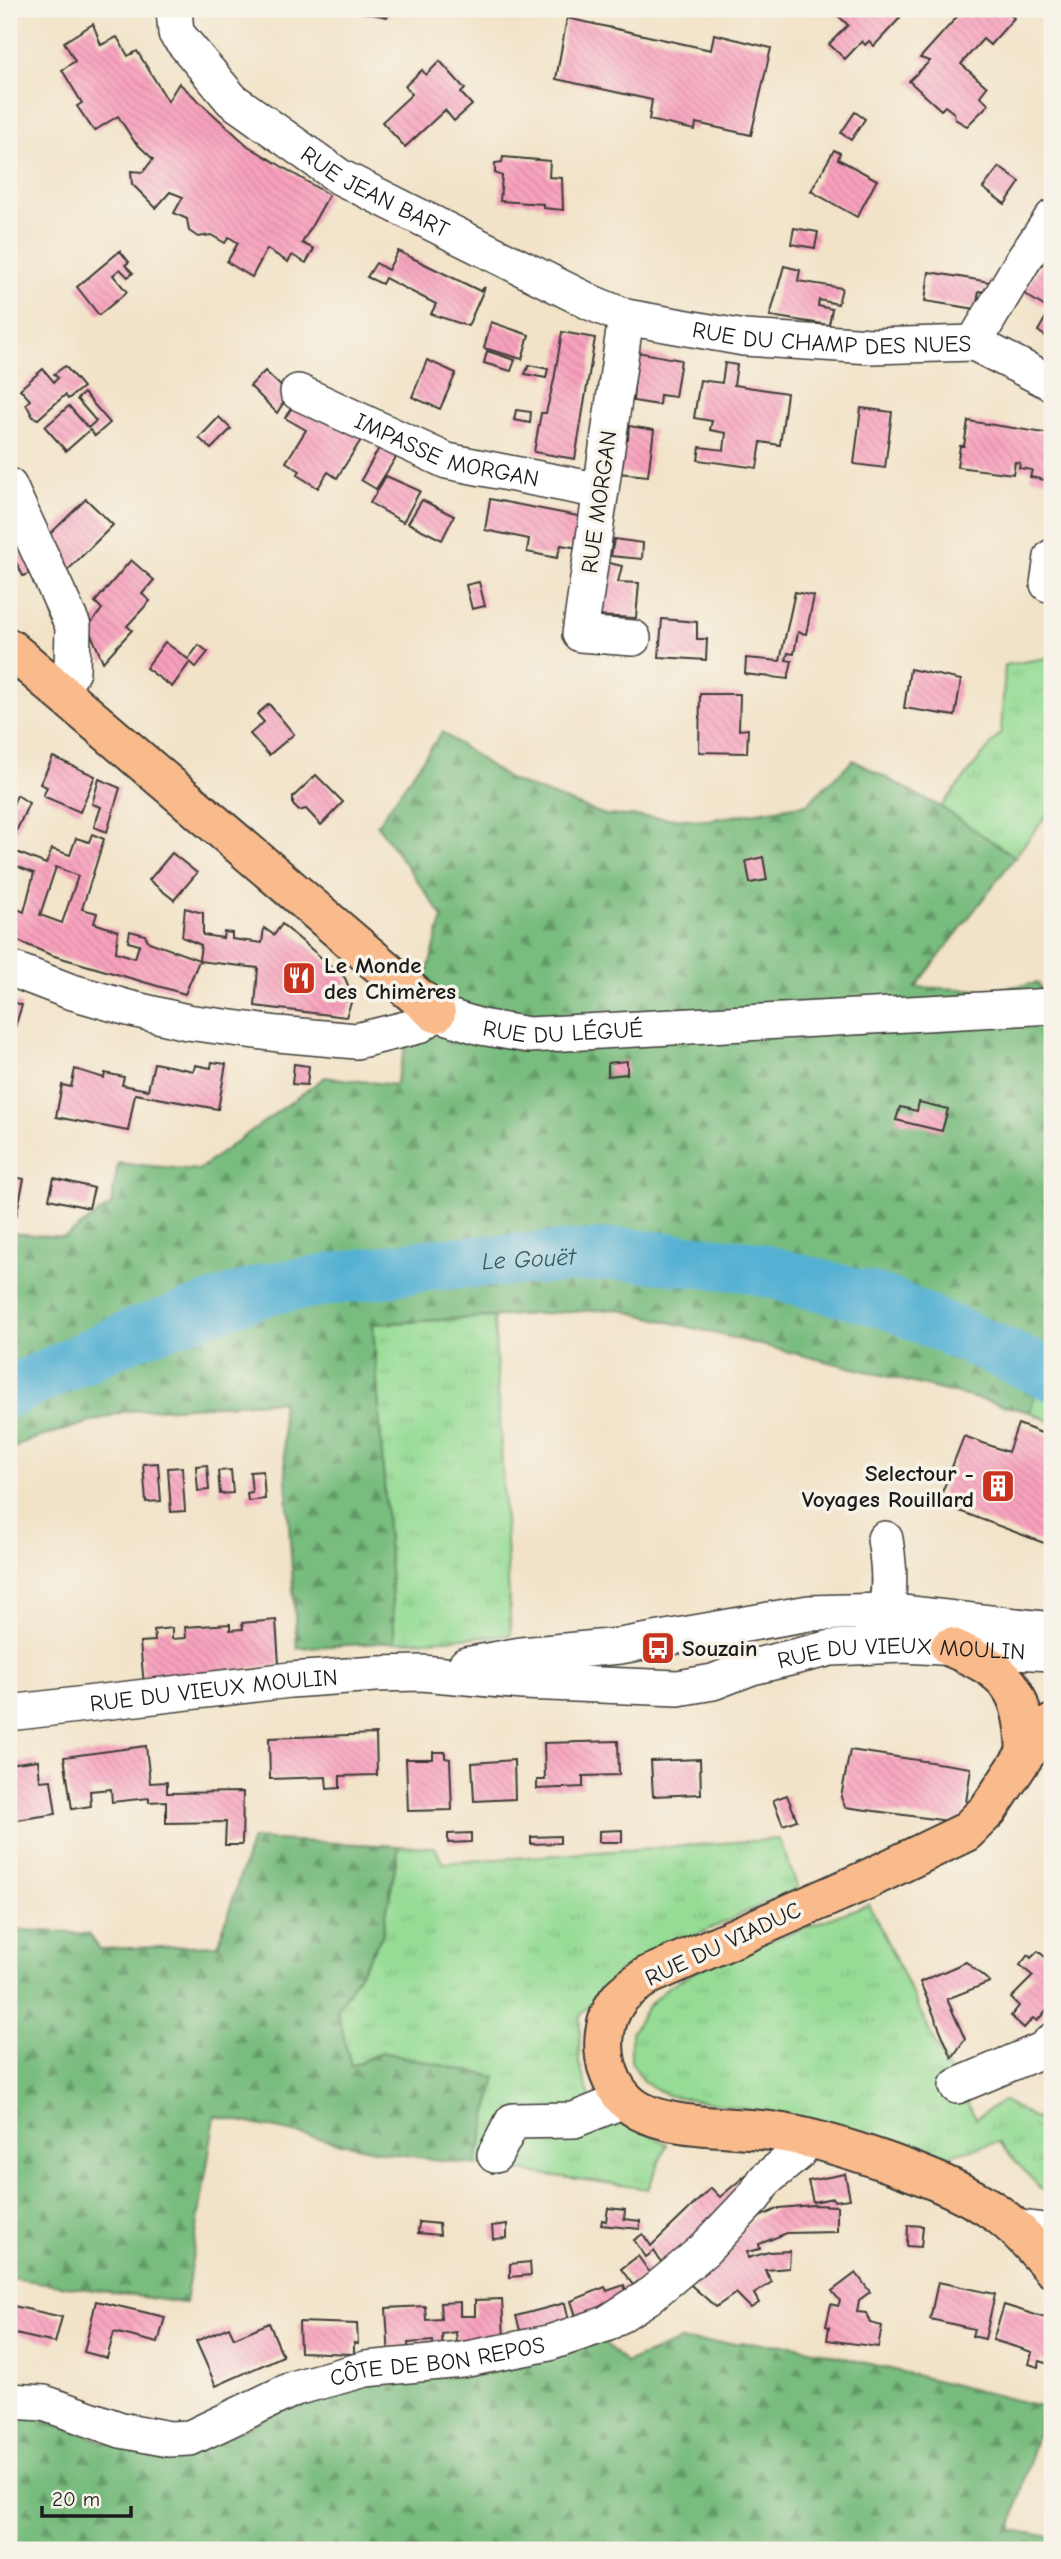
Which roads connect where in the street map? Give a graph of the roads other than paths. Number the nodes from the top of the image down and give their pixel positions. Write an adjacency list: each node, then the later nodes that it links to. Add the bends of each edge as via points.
1 (174, 9): 3 (street, RUE JEAN BART, via 176,33 232,100 340,177)
2 (1052, 218): 4 (street, RUE DU CHAMP DES NUES)
3 (626, 317): 4 (street, RUE DU CHAMP DES NUES, via 744,338 870,346); 8 (street, RUE MORGAN)
4 (974, 344): 5 (street)
5 (1052, 383)
6 (298, 392): 8 (street, IMPASSE MORGAN, via 447,461)
7 (9, 486): 11 (street, via 73,626 72,671)
8 (601, 491): 9 (street, RUE MORGAN, via 580,634)
9 (633, 638)
10 (9, 648): 11 (main road)
11 (61, 692): 14 (main road)
12 (9, 968): 14 (street, via 69,991 187,1023 278,1034 356,1041 418,1026)
13 (1052, 1006): 14 (street, RUE DU LÉGUÉ, via 529,1035)
14 (436, 1013)
15 (885, 1539): 16 (street)
16 (885, 1611): 17 (street, RUE DU VIEUX MOULIN); 20 (street, RUE DU VIEUX MOULIN, via 872,1627 814,1634); 21 (street, RUE DU VIEUX MOULIN, via 808,1613 620,1646 522,1655)
17 (1052, 1630)
18 (950, 1647): 19 (street, RUE DU VIEUX MOULIN); 20 (street, RUE DU VIEUX MOULIN, via 831,1648); 24 (main road, via 996,1670 1011,1686 1020,1708)
19 (1052, 1653)
20 (752, 1667): 21 (street, RUE DU VIEUX MOULIN, via 713,1682 678,1688)
21 (422, 1673): 22 (street, RUE DU VIEUX MOULIN, via 290,1680)
22 (9, 1713)
23 (1052, 1724): 24 (main road, RUE DU VIADUC)
24 (1026, 1753): 27 (main road, RUE DU VIADUC, via 988,1810 966,1832 670,1965 622,1995 608,2017 603,2046 609,2073)
25 (1052, 2040): 26 (street, via 1042,2050)
26 (957, 2086)
27 (624, 2100): 28 (main road, via 662,2119); 29 (street, via 574,2120 513,2122)
28 (807, 2139): 30 (main road, via 954,2189); 33 (street, CÔTE DE BON REPOS, via 704,2250 648,2297 606,2324 549,2343 462,2360 366,2369 295,2388 190,2438 121,2430 44,2403)
29 (495, 2155)
30 (1014, 2227): 31 (street); 32 (main road)
31 (1052, 2232)
32 (1052, 2268)
33 (9, 2401)

